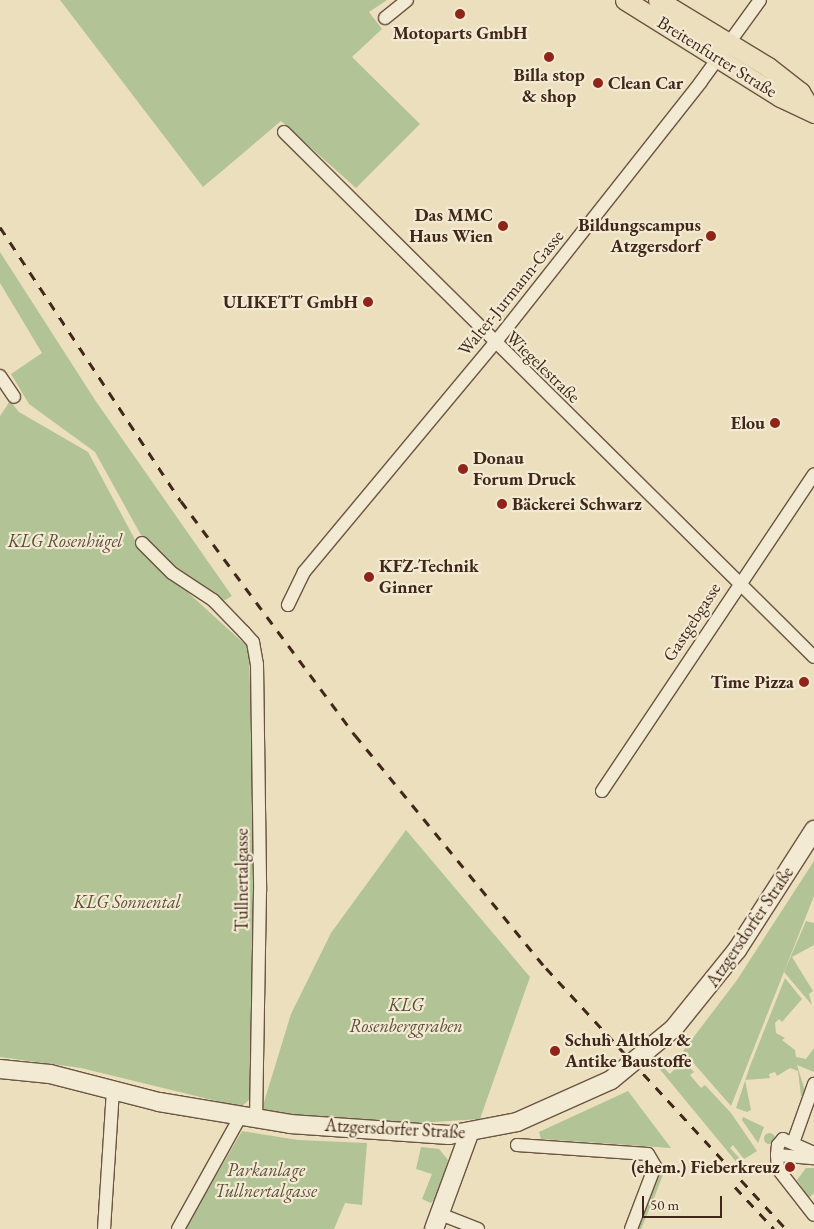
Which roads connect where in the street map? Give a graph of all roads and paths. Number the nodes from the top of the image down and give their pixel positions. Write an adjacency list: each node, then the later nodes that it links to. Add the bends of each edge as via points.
1 (407, 0): 5 (street)
2 (625, 0): 6 (main road, Breitenfurter Straße)
3 (658, 0): 6 (main road, Breitenfurter Straße)
4 (760, 0): 6 (street, Walter-Jurmann-Gasse)
5 (386, 18)
6 (724, 52): 7 (main road, Breitenfurter Straße); 9 (street, Walter-Jurmann-Gasse)
7 (812, 112)
8 (284, 132): 9 (street, Wiegelestraße)
9 (494, 344): 14 (street, Wiegelestraße); 15 (street, Walter-Jurmann-Gasse, via 304,572)
10 (0, 376): 11 (street)
11 (14, 397)
12 (814, 474): 14 (street, Gastgebgasse)
13 (142, 543): 22 (street, Tullnertalgasse, via 172,573 213,600 253,642 257,664 260,891)
14 (739, 582): 16 (street, Wiegelestraße); 17 (street, Gastgebgasse)
15 (288, 605)
16 (814, 657)
17 (602, 791)
18 (814, 830): 23 (street, Atzgersdorfer Straße, via 703,995 654,1047 577,1099)
19 (0, 1069): 21 (street, Atzgersdorfer Straße, via 50,1074)
20 (814, 1084): 24 (street)
21 (113, 1090): 22 (street, Atzgersdorfer Straße); 31 (street)
22 (248, 1118): 23 (street, Atzgersdorfer Straße, via 390,1132); 32 (street, Tullnertalgasse)
23 (469, 1134): 30 (street)
24 (793, 1143): 26 (street); 27 (street, via 783,1139)
25 (517, 1145): 34 (street, via 648,1154 655,1166)
26 (814, 1153)
27 (777, 1155): 28 (street); 29 (street, via 778,1169)
28 (814, 1158)
29 (814, 1215)
30 (437, 1221): 33 (street)
31 (104, 1229)
32 (178, 1229)
33 (478, 1229)
34 (631, 1229)

